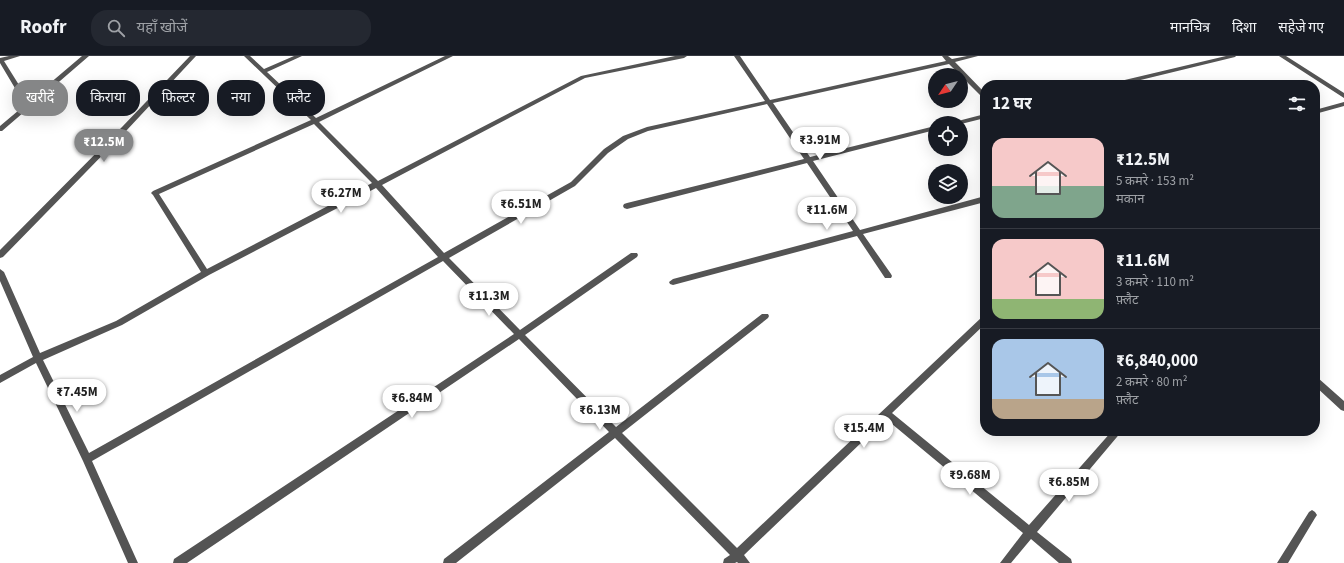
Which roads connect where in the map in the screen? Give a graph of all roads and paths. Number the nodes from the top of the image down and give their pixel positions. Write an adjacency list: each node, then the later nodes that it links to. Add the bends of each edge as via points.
1 (17, 56): 13 (street)
2 (86, 56): 16 (street)
3 (193, 56): 36 (street)
4 (247, 56): 14 (street)
5 (299, 56): 14 (street)
6 (450, 56): 28 (street)
7 (684, 56): 32 (street, via 582,77)
8 (737, 56): 22 (street)
9 (975, 56): 12 (street)
10 (1233, 56): 17 (street)
11 (1282, 56): 18 (street)
12 (948, 59): 20 (street); 22 (street)
13 (1, 60): 15 (street)
14 (263, 71): 28 (street)
15 (13, 80)
16 (58, 80)
17 (1133, 80)
18 (1319, 80)
19 (1320, 81): 21 (street)
20 (980, 92)
21 (1344, 96)
22 (769, 102): 31 (street); 38 (street, via 647,130 625,138 606,151 573,184)
23 (1344, 104): 24 (street)
24 (1320, 111)
25 (15, 116): 29 (street)
26 (980, 117): 27 (street)
27 (968, 120)
28 (315, 121): 32 (street); 40 (street, via 155,193)
29 (0, 129)
30 (928, 130): 31 (street)
31 (809, 161): 34 (street); 35 (street)
32 (377, 184): 38 (street); 40 (street)
33 (980, 199): 35 (street)
34 (627, 206)
35 (858, 232): 41 (street); 42 (street)
36 (0, 255)
37 (634, 255): 45 (street)
38 (444, 258): 45 (street); 53 (street)
39 (0, 272): 46 (street)
40 (206, 273): 46 (street, via 119,323)
41 (888, 276)
42 (673, 282)
43 (765, 316): 51 (street)
44 (980, 324): 50 (street)
45 (520, 334): 51 (street); 58 (street)
46 (38, 358): 47 (street); 53 (street)
47 (0, 379)
48 (1320, 385): 49 (street)
49 (1344, 407)
50 (886, 412): 55 (street); 56 (street)
51 (616, 432): 56 (street); 59 (street)
52 (1114, 436): 55 (street)
53 (88, 459): 57 (street)
54 (1312, 515): 64 (street)
55 (1030, 532): 62 (street); 63 (street)
56 (737, 555): 60 (street); 61 (street)
57 (133, 563)
58 (178, 563)
59 (448, 563)
60 (728, 563)
61 (745, 563)
62 (1005, 563)
63 (1067, 563)
64 (1282, 563)

